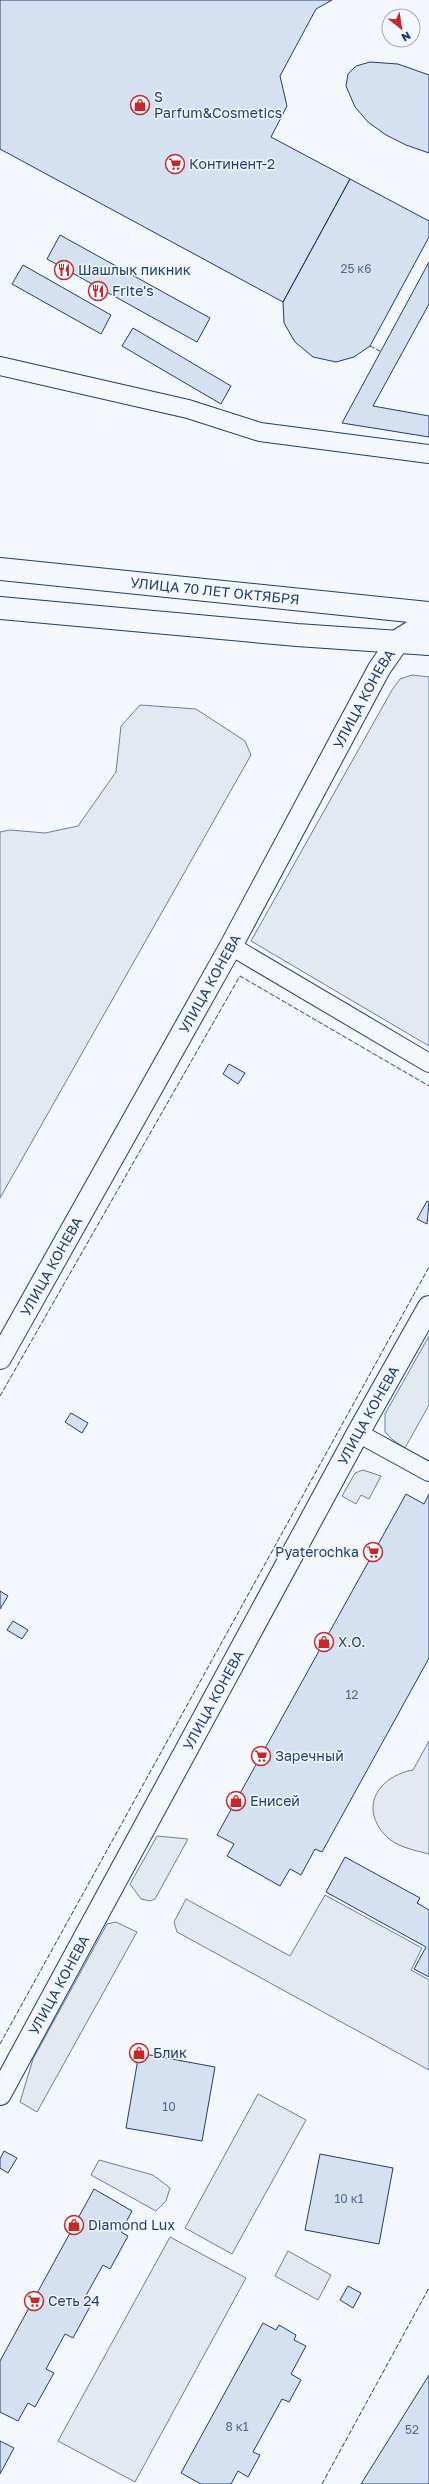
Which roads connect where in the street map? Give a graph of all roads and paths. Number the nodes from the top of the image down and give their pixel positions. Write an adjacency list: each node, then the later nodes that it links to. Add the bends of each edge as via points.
1 (0, 366): 2 (street, via 188,409 260,432)
2 (429, 454)
3 (0, 569): 5 (main road, УЛИЦА 70 ЛЕТ ОКТЯБРЯ)
4 (0, 608): 7 (main road, via 297,635)
5 (429, 613)
6 (429, 621): 7 (main road, УЛИЦА КОНЕВА)
7 (399, 640): 8 (main road); 9 (main road, УЛИЦА КОНЕВА, via 379,669)
8 (429, 644)
9 (231, 946): 10 (street); 12 (main road, УЛИЦА КОНЕВА)
10 (429, 1063)
11 (429, 1307): 13 (main road, УЛИЦА КОНЕВА)
12 (0, 1358)
13 (358, 1433): 14 (street); 15 (main road, УЛИЦА КОНЕВА)
14 (429, 1472)
15 (0, 2094)

